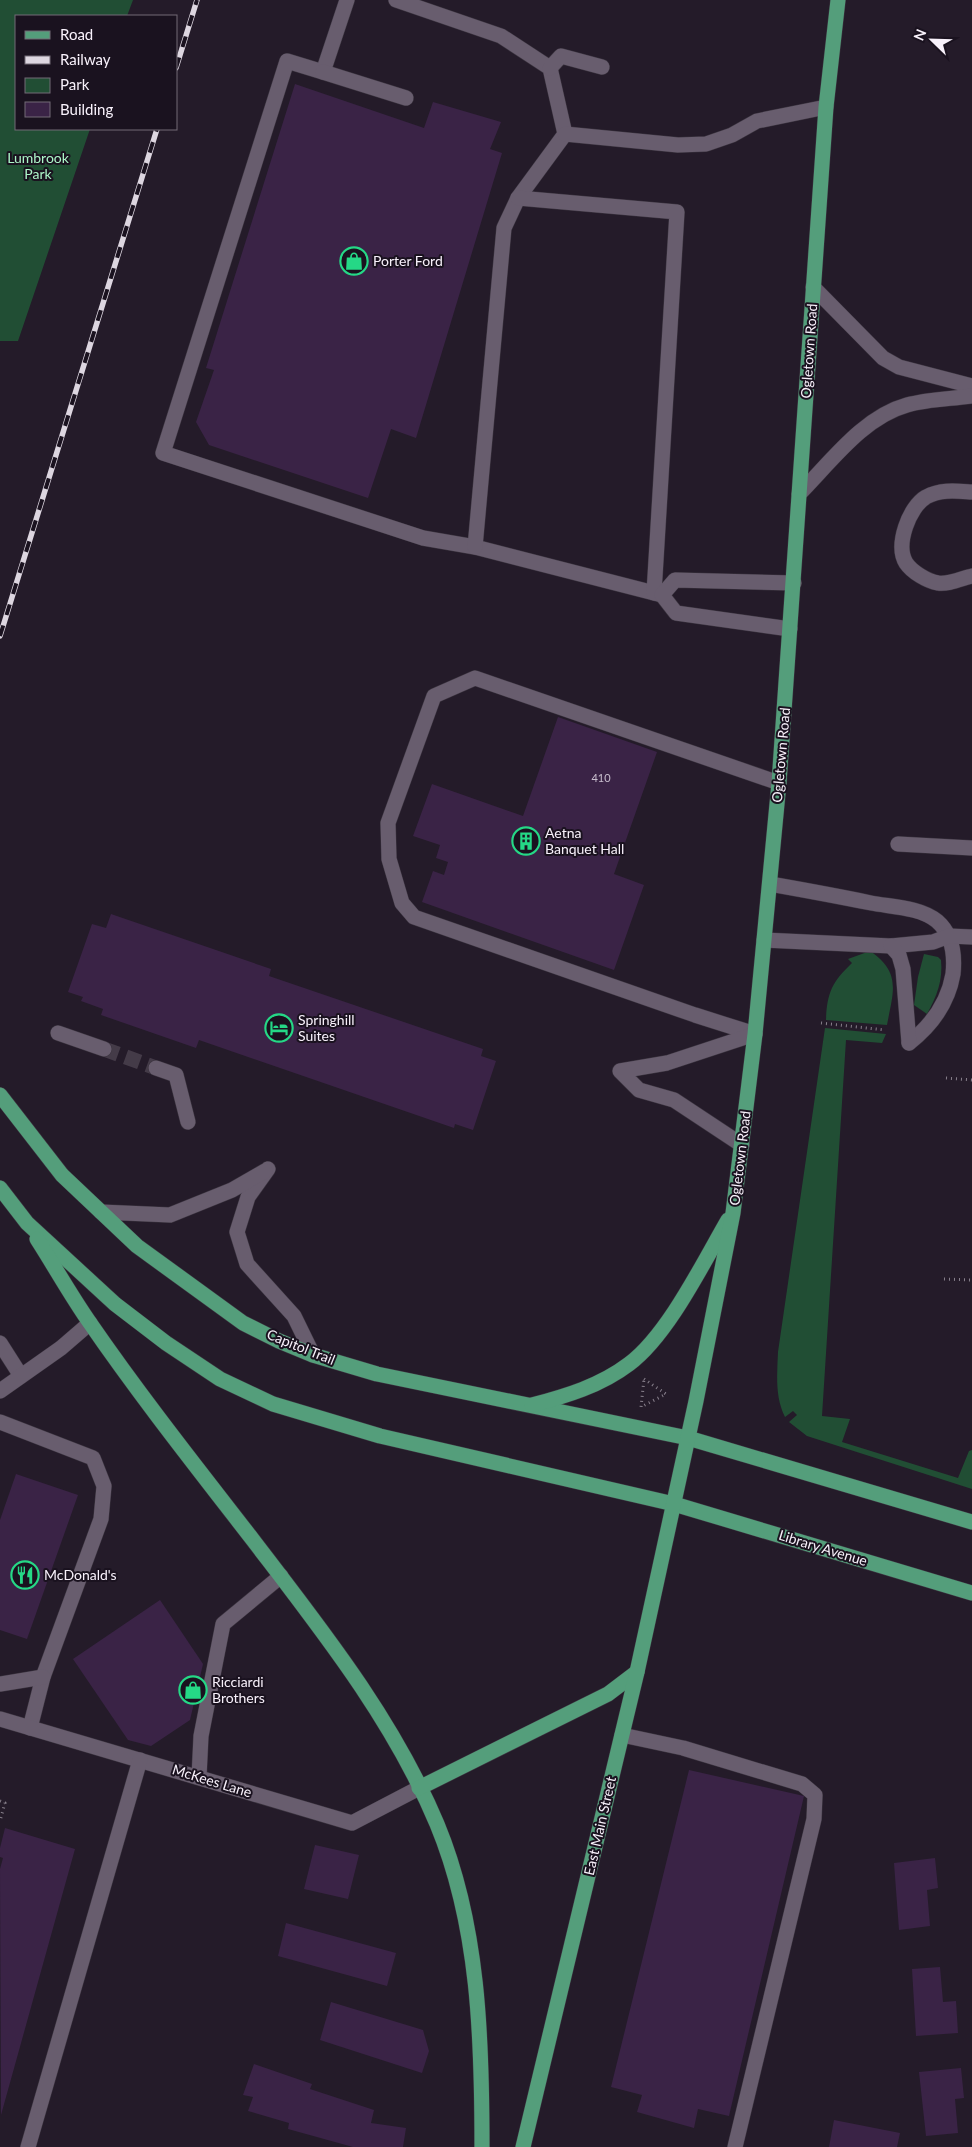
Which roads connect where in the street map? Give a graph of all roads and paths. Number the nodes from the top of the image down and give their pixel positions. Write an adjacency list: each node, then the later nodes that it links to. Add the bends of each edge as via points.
1 (347, 0): 6 (street)
2 (396, 0): 5 (street, via 501,36)
3 (838, 0): 8 (main road, Ogletown Road)
4 (602, 67): 5 (street, via 561,56)
5 (550, 68): 9 (street)
6 (323, 72): 7 (street); 16 (street, via 287,62 163,453 423,538)
7 (406, 98)
8 (826, 107): 9 (street, via 757,121 706,144 678,145); 11 (main road, Ogletown Road)
9 (565, 134): 10 (street)
10 (518, 198): 16 (street, via 504,228); 19 (street, via 677,212)
11 (813, 287): 12 (street, via 883,358 899,367); 15 (main road, Ogletown Road)
12 (972, 386)
13 (972, 396): 15 (street, via 907,405 884,415 861,431)
14 (972, 492): 17 (street, via 946,491 926,498 910,513 902,539 905,562 919,575 939,584)
15 (799, 494): 18 (main road, Ogletown Road)
16 (475, 547): 19 (street)
17 (972, 576)
18 (794, 583): 19 (street, via 674,580); 20 (main road, Ogletown Road)
19 (658, 594): 20 (street, via 676,613)
20 (790, 629): 21 (main road, Ogletown Road)
21 (779, 782): 24 (main road, Ogletown Road); 32 (street, via 475,678 434,696 388,824 389,859 402,903 414,917)
22 (898, 844): 23 (street)
23 (972, 848)
24 (770, 884): 25 (street, via 910,909 935,920); 27 (main road, Ogletown Road)
25 (949, 936): 26 (street); 28 (street, via 934,942); 28 (street, via 954,961 946,996 937,1016 909,1043 902,969 899,955)
26 (972, 937)
27 (764, 940): 28 (street); 32 (main road, Ogletown Road)
28 (890, 946)
29 (821, 1023): 30 (path)
30 (891, 1031)
31 (58, 1033): 33 (street)
32 (755, 1034): 39 (main road, Ogletown Road); 39 (street, via 667,1063 620,1071 639,1090 674,1100)
33 (104, 1049)
34 (156, 1068): 38 (street, via 176,1075)
35 (946, 1078): 36 (path)
36 (972, 1080)
37 (0, 1095): 41 (main road, Capitol Trail, via 62,1175)
38 (188, 1122)
39 (742, 1145): 42 (main road, Ogletown Road)
40 (0, 1188): 43 (main road)
41 (101, 1212): 48 (main road, Capitol Trail, via 138,1246 243,1322); 48 (street, via 170,1215 232,1190 268,1169 248,1197 237,1232 247,1264 294,1316)
42 (733, 1213): 51 (main road, via 669,1319 630,1364 583,1390); 54 (main road, Ogletown Road)
43 (27, 1223): 46 (main road); 55 (main road, via 115,1304 166,1342 220,1379 273,1404 380,1436)
44 (944, 1279): 45 (path)
45 (972, 1280)
46 (90, 1323): 49 (street); 57 (main road)
47 (0, 1343): 49 (street)
48 (314, 1355): 51 (main road, Capitol Trail, via 377,1374)
49 (21, 1376): 50 (street)
50 (0, 1391)
51 (527, 1406): 54 (main road, Capitol Trail)
52 (640, 1407): 52 (path, via 666,1394 644,1379)
53 (0, 1422): 60 (street, via 93,1458 104,1486 101,1519)
54 (688, 1438): 55 (main road, Ogletown Road); 56 (main road)
55 (674, 1504): 58 (main road, Library Avenue); 59 (main road, East Main Street)
56 (972, 1522)
57 (281, 1576): 66 (street, via 223,1624 201,1736); 67 (main road, via 364,1692 400,1749)
58 (972, 1593)
59 (637, 1672): 64 (main road, East Main Street); 67 (main road, via 608,1694)
60 (43, 1677): 61 (street); 63 (street)
61 (0, 1684)
62 (0, 1719): 63 (street, McKees Lane)
63 (30, 1728): 65 (street, McKees Lane)
64 (622, 1735): 72 (main road, East Main Street); 73 (street, via 683,1748 793,1781 815,1795 814,1818)
65 (140, 1760): 66 (street, McKees Lane); 70 (street)
66 (199, 1777): 67 (street, McKees Lane, via 352,1823)
67 (419, 1788): 71 (main road, via 437,1824 459,1892 473,1962 481,2051)
68 (0, 1801): 69 (path, via 5,1803)
69 (0, 1821)
70 (28, 2147)
71 (482, 2147)
72 (523, 2147)
73 (735, 2147)

